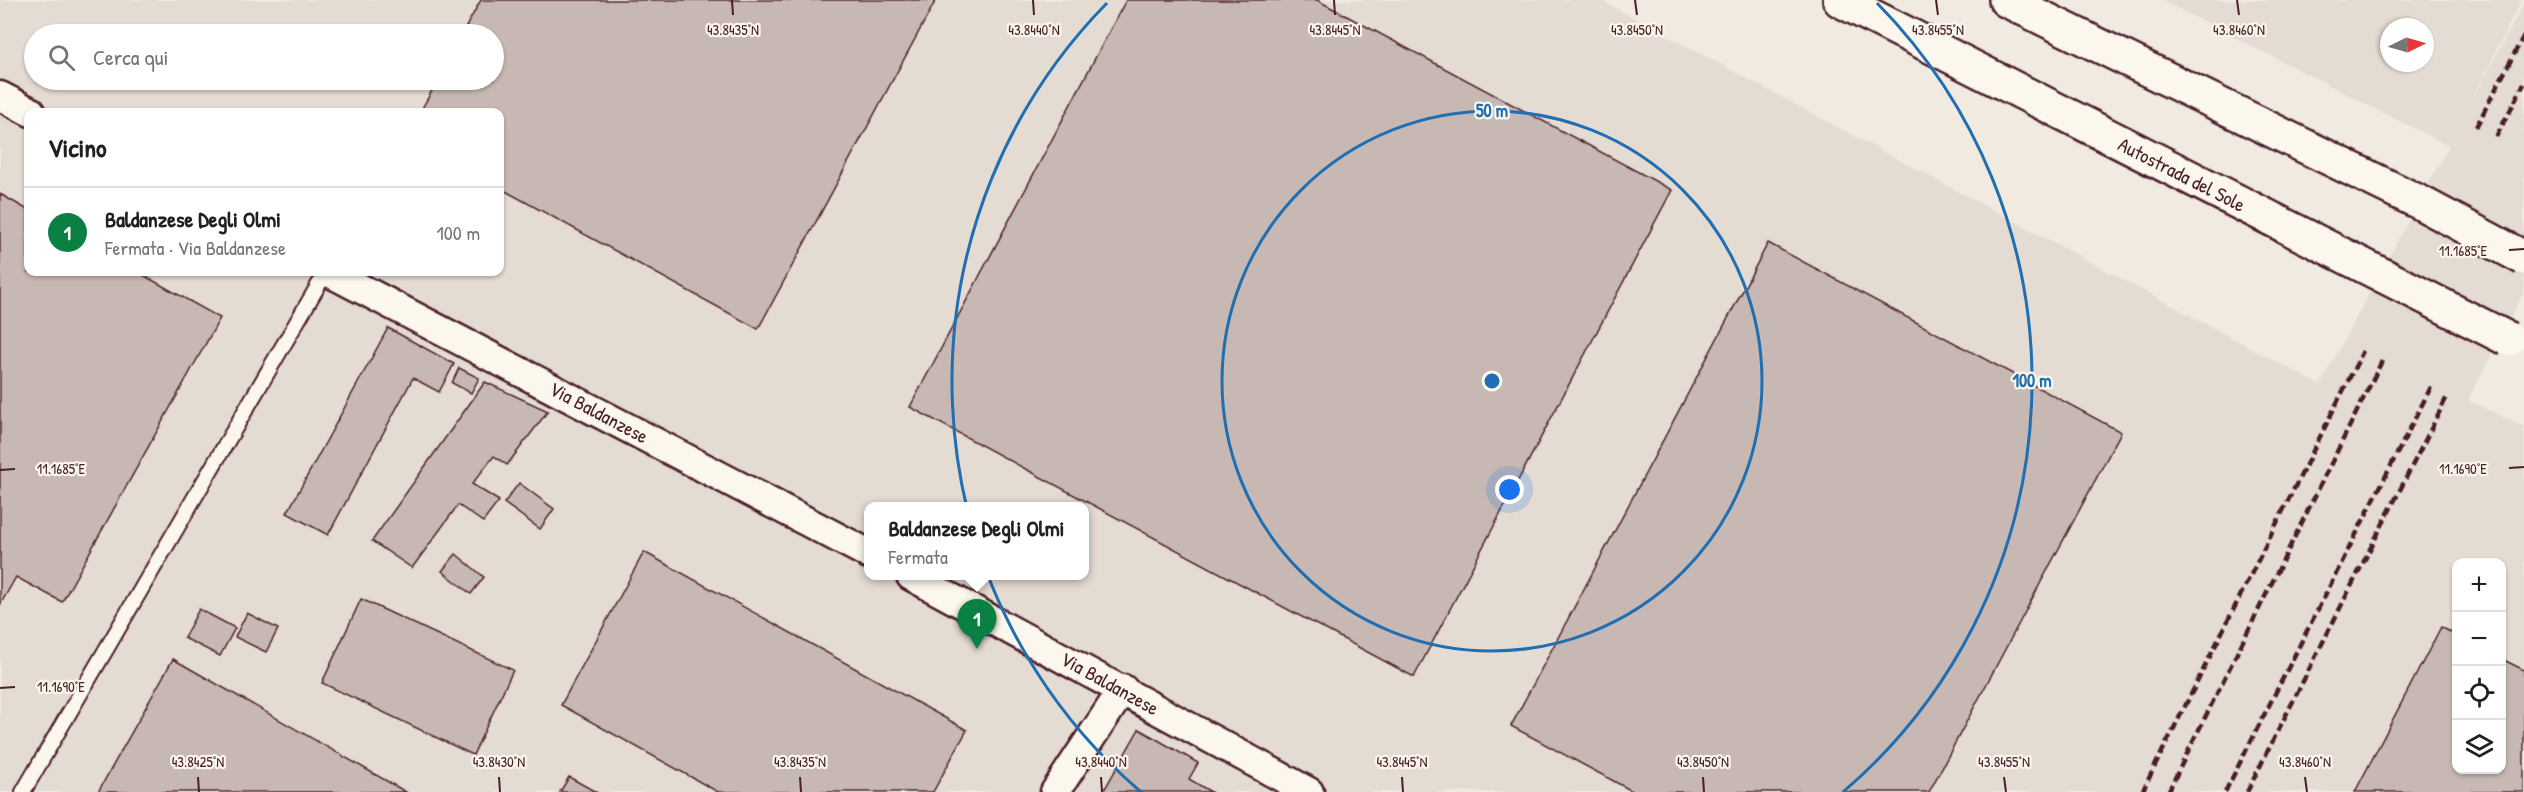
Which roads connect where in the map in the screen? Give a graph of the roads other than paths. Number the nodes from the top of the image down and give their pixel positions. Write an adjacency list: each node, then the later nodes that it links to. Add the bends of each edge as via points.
1 (1840, 0): 8 (highway, Autostrada del Sole, bridge)
2 (2006, 0): 5 (highway, bridge, via 2421,203)
3 (0, 96): 4 (street)
4 (24, 108)
5 (2524, 258)
6 (326, 276): 12 (lane)
7 (336, 276): 9 (street, Via Baldanzese)
8 (2516, 343)
9 (864, 551)
10 (918, 580): 11 (street, Via Baldanzese)
11 (1123, 689): 13 (street); 14 (street, Via Baldanzese)
12 (23, 792)
13 (1055, 792)
14 (1309, 792)

